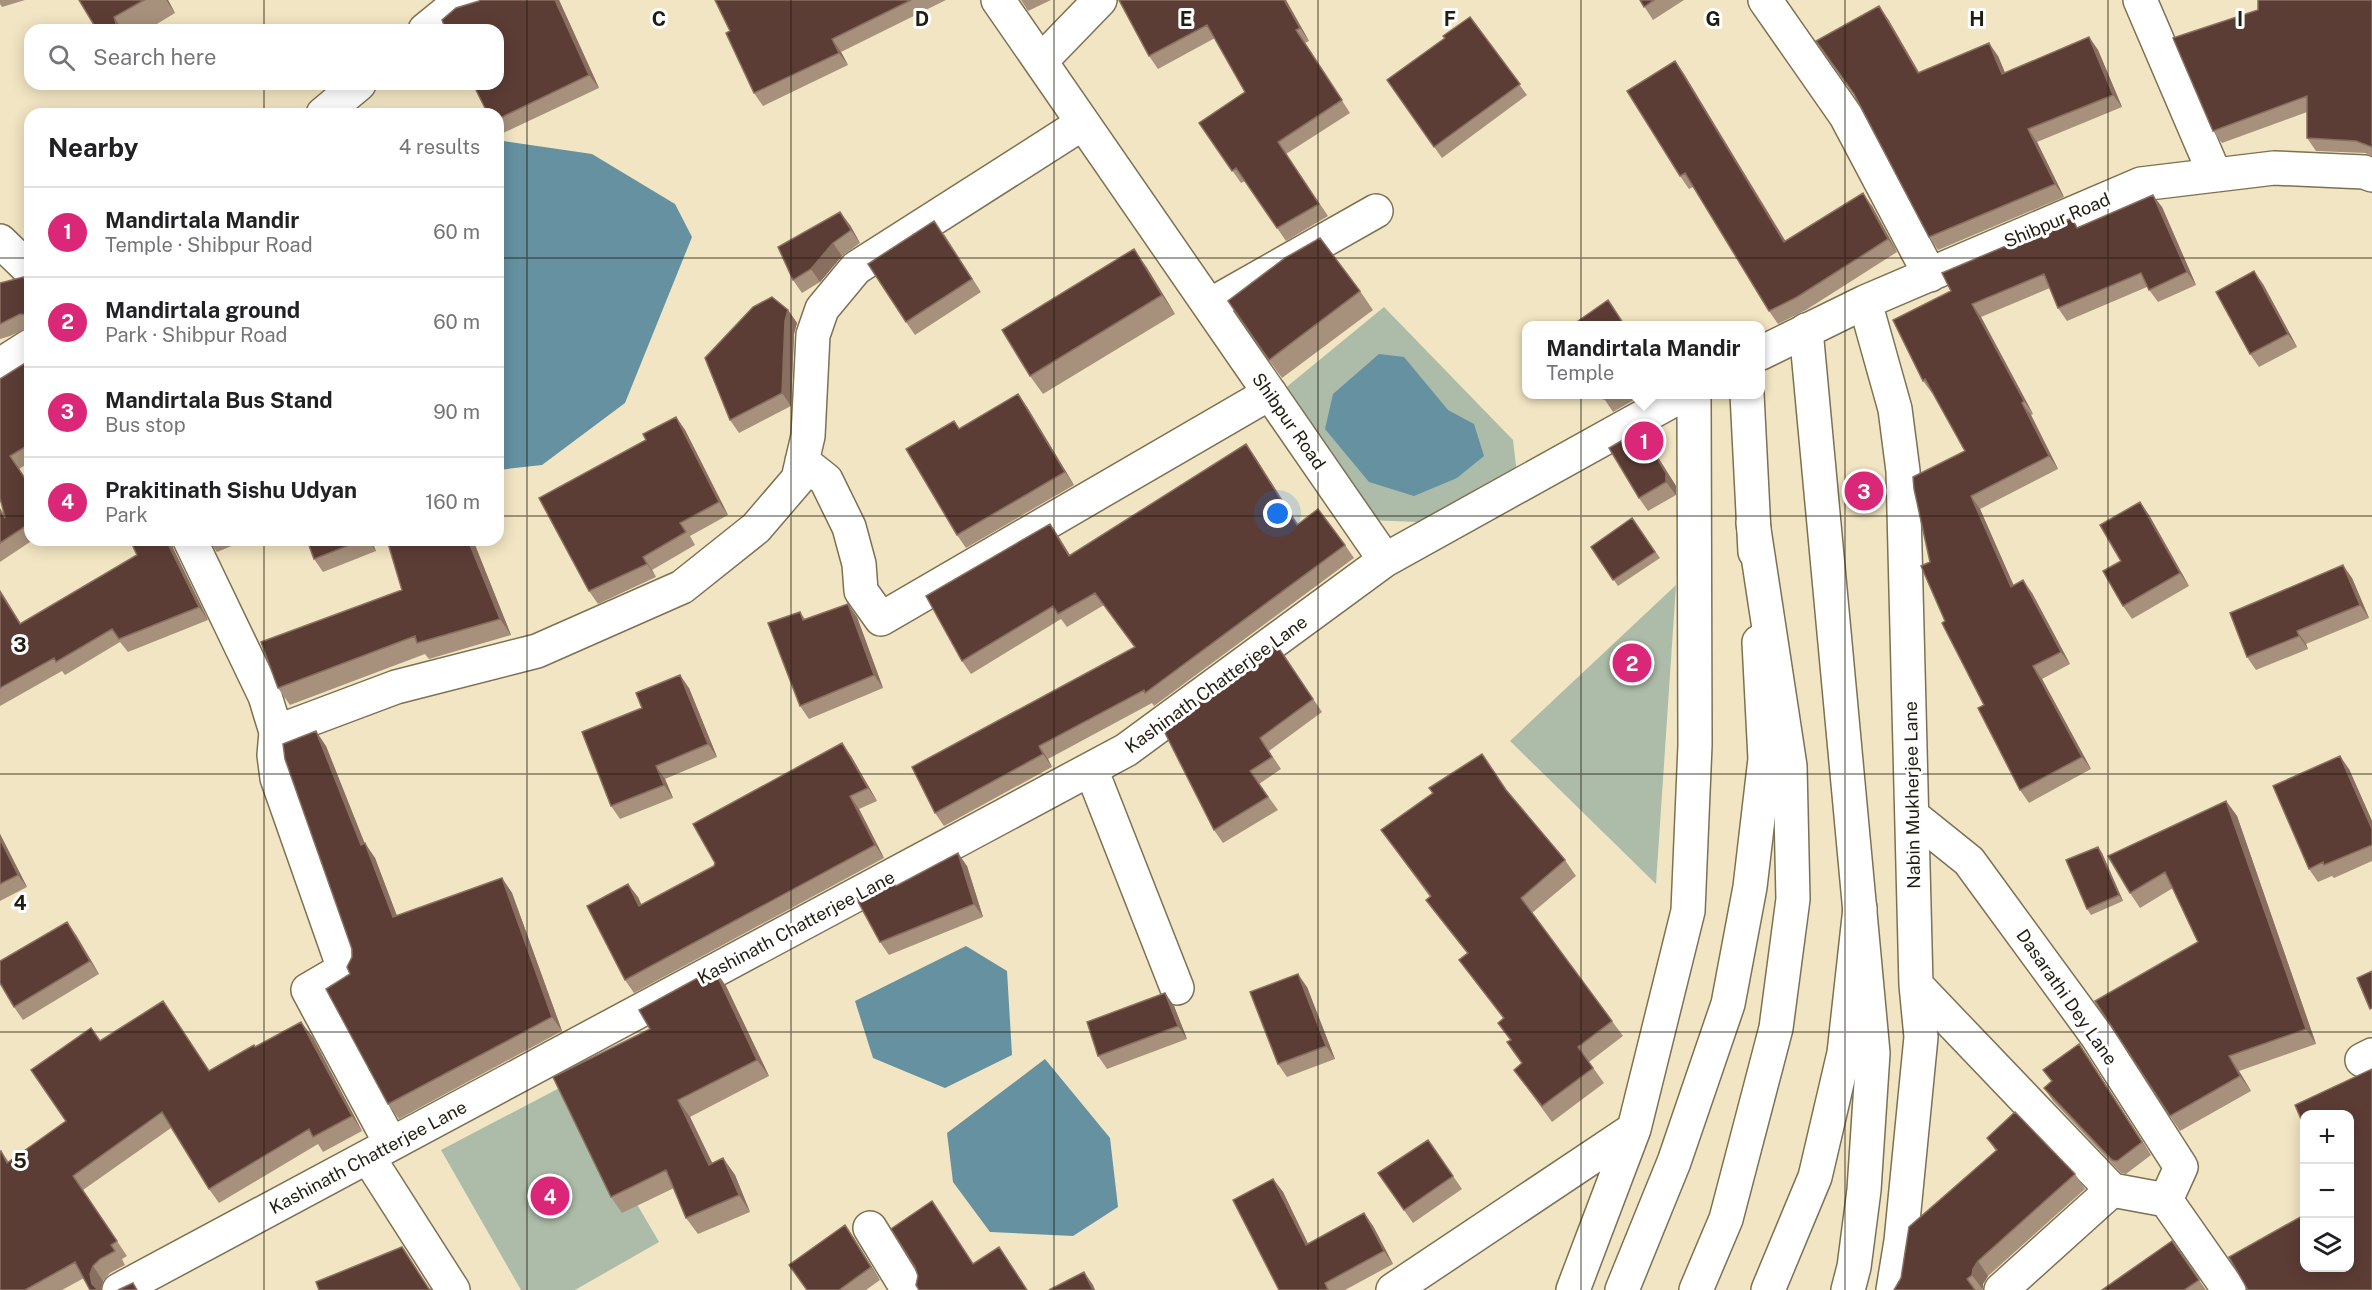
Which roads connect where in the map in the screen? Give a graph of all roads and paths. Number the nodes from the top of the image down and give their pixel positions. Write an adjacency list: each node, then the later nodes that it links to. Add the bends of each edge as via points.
1 (476, 0): 6 (main road, via 457,4)
2 (998, 0): 7 (main road, Shibpur Road)
3 (1100, 0): 7 (main road)
4 (2140, 0): 11 (main road)
5 (1768, 1): 16 (main road, via 1846,116)
6 (432, 24)
7 (1041, 61): 10 (main road, Shibpur Road)
8 (352, 90): 9 (main road)
9 (330, 108)
10 (1083, 123): 18 (main road, Shibpur Road); 27 (main road, via 856,268 822,309 813,335 808,436)
11 (2215, 175): 12 (main road, Shibpur Road, via 2274,168 2364,172); 16 (main road, Shibpur Road, via 2141,184)
12 (2372, 176)
13 (1376, 212): 18 (main road)
14 (0, 241): 15 (main road)
15 (24, 264)
16 (1930, 275): 17 (main road, Shibpur Road)
17 (1865, 302): 19 (main road, Shibpur Road); 33 (main road, Nabin Mukherjee Lane, via 1895,409 1903,471)
18 (1210, 305): 23 (main road, Shibpur Road)
19 (1806, 330): 21 (main road, Shibpur Road); 34 (main road)
20 (24, 350): 22 (main road)
21 (1765, 351)
22 (0, 365)
23 (1270, 393): 27 (main road, via 881,619 861,591 859,564 849,527 826,480); 30 (main road, Shibpur Road)
24 (1675, 399): 30 (main road)
25 (1694, 399): 37 (main road, via 1695,745 1688,911)
26 (1747, 399): 28 (main road)
27 (802, 461): 31 (main road, via 798,479 756,528 682,587 537,651 396,687)
28 (1753, 523): 47 (main road, via 1765,759 1750,887 1728,1004 1674,1162); 48 (main road, via 1790,766 1793,899 1776,1028 1726,1219)
29 (193, 546): 31 (main road, via 265,696)
30 (1386, 560): 32 (main road, Kashinath Chatterjee Lane, via 1126,750)
31 (276, 732): 38 (main road, via 277,778 344,969 308,990)
32 (1091, 769): 36 (main road); 38 (main road, Kashinath Chatterjee Lane)
33 (1913, 816): 35 (main road, Nabin Mukherjee Lane); 40 (main road, Dasarathi Dey Lane, via 1969,861 2097,1036 2181,1167)
34 (1860, 908): 49 (main road, via 1844,1053 1815,1177); 50 (main road, via 1873,1053 1864,1190)
35 (1916, 985): 39 (main road); 51 (main road, Nabin Mukherjee Lane, via 1921,1036)
36 (1177, 988)
37 (1634, 1129): 45 (main road); 46 (main road)
38 (379, 1151): 42 (main road, Kashinath Chatterjee Lane); 43 (main road)
39 (2112, 1190): 40 (main road); 52 (main road)
40 (2166, 1200): 53 (main road)
41 (870, 1228): 44 (main road)
42 (119, 1290)
43 (453, 1290)
44 (908, 1290)
45 (1393, 1290)
46 (1573, 1290)
47 (1622, 1290)
48 (1696, 1290)
49 (1768, 1290)
50 (1848, 1290)
51 (1893, 1290)
52 (2001, 1290)
53 (2229, 1290)

